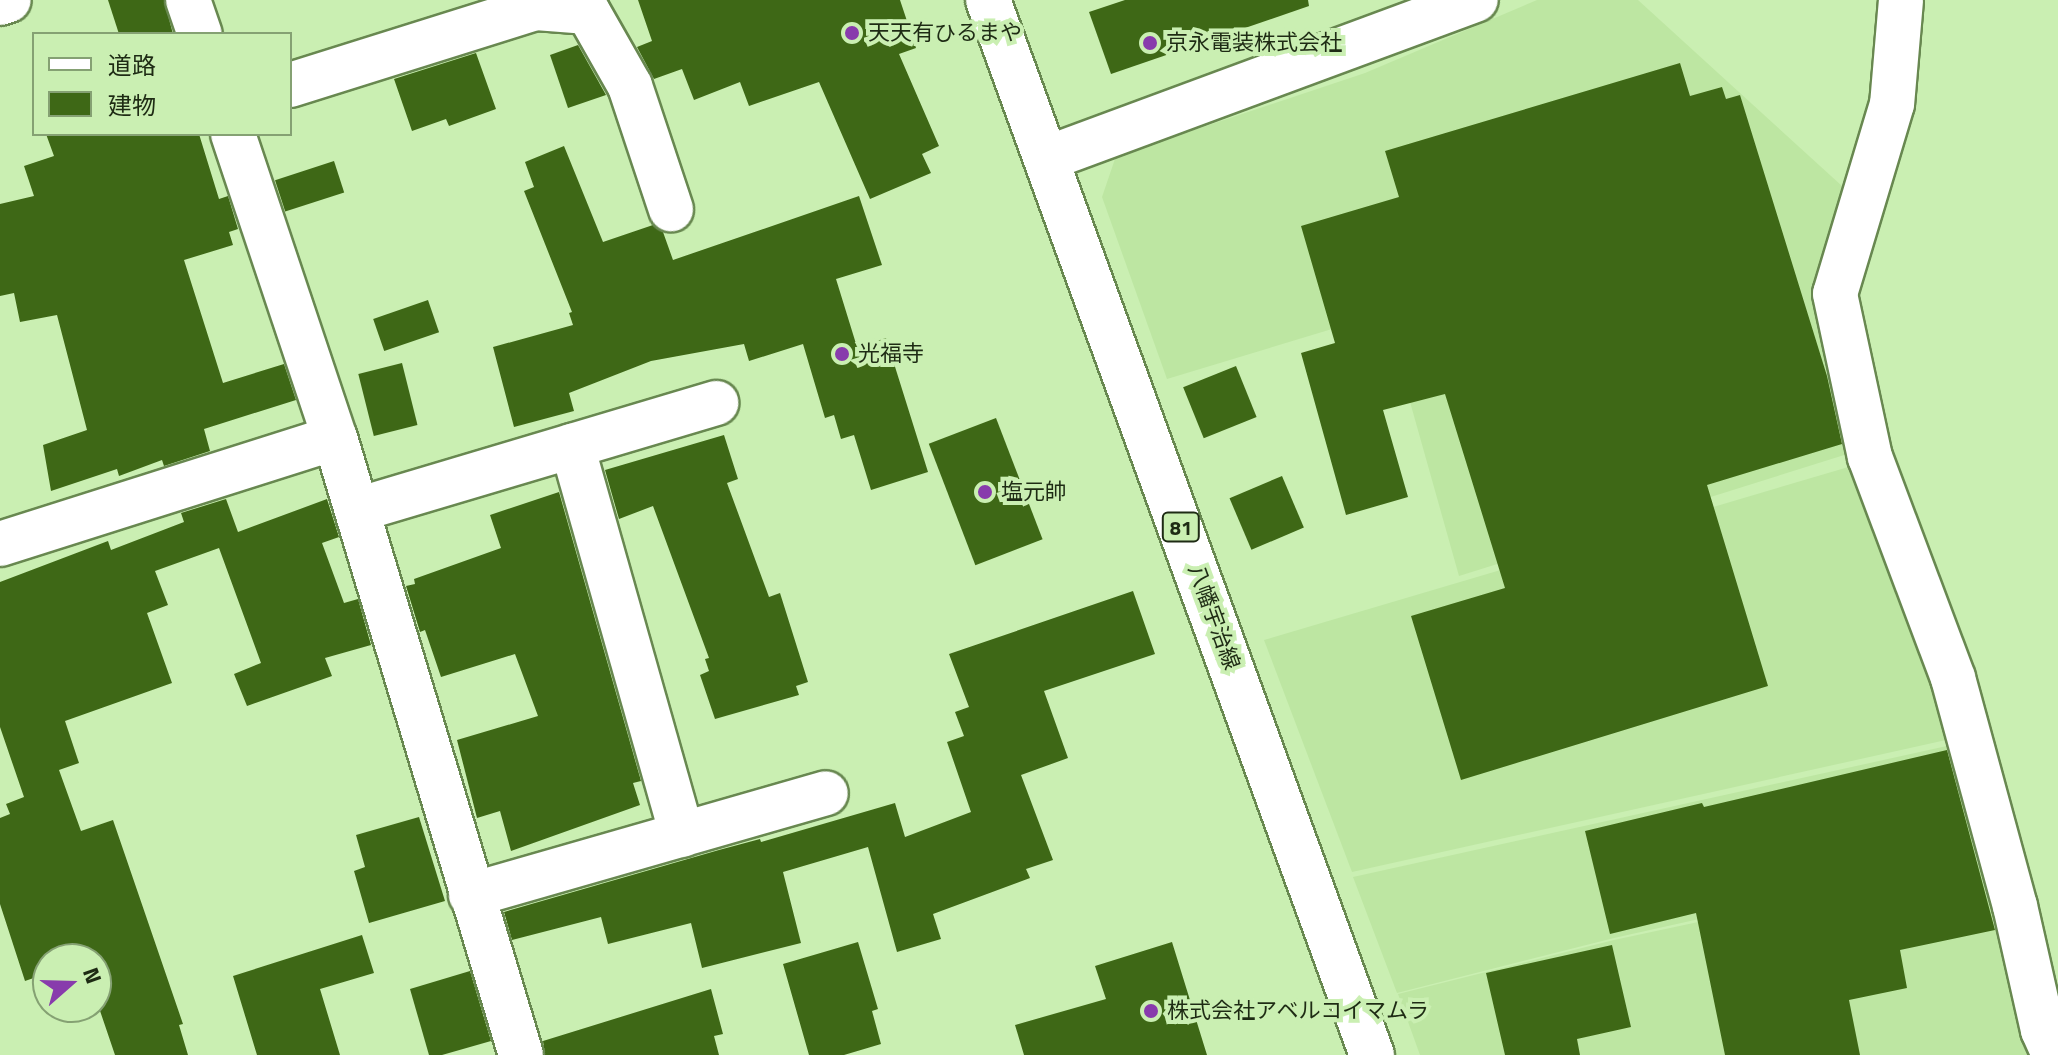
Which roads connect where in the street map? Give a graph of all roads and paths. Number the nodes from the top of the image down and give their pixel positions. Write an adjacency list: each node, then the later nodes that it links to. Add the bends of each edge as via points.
1 (9, 0): 6 (street)
2 (188, 0): 7 (street)
3 (988, 0): 10 (street, 八幡宇治線 / 81)
4 (1476, 0): 10 (street)
5 (1901, 0): 22 (street, via 1892,104 1835,294 1870,457 1953,678 2043,1030)
6 (0, 3)
7 (199, 32)
8 (292, 84): 11 (street, via 536,8 588,12 630,86)
9 (234, 136): 13 (street)
10 (1048, 158): 21 (street, 八幡宇治線 / 81)
11 (671, 209)
12 (716, 403): 14 (street)
13 (335, 438): 15 (street); 16 (street)
14 (572, 446): 15 (street); 18 (street)
15 (357, 510): 19 (street)
16 (0, 544)
17 (826, 793): 18 (street)
18 (682, 835): 19 (street)
19 (471, 895): 20 (street)
20 (521, 1055)
21 (1372, 1055)
22 (2054, 1055)

